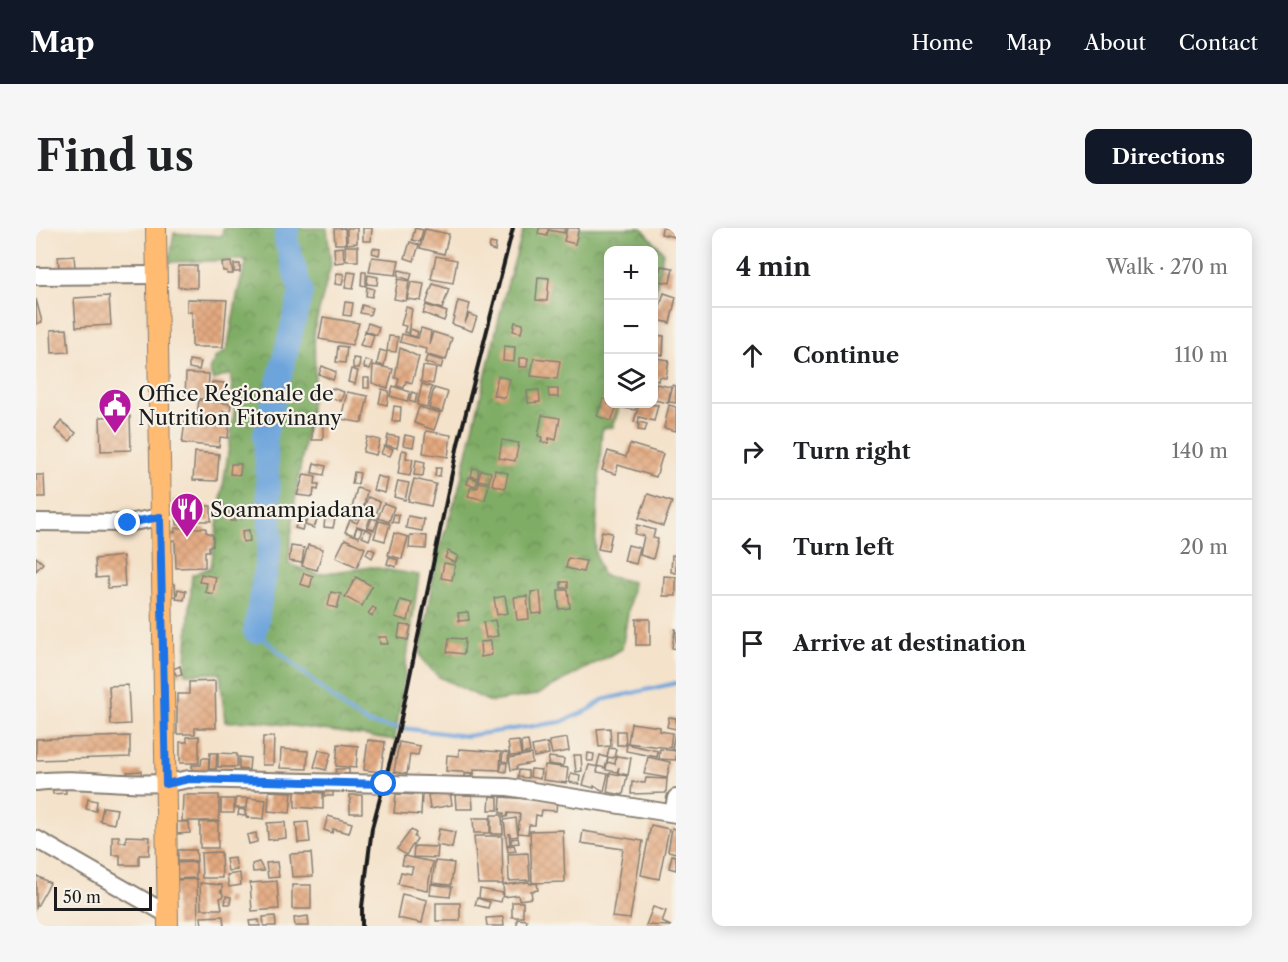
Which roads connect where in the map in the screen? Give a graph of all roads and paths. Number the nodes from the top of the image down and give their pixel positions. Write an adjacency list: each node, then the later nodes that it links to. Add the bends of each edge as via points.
1 (156, 228): 2 (main road)
2 (155, 275): 3 (street); 4 (main road)
3 (36, 276)
4 (160, 517): 5 (street, via 128,523); 7 (main road)
5 (36, 522)
6 (36, 782): 7 (street)
7 (166, 784): 8 (street, via 189,779 508,787); 10 (main road)
8 (675, 808)
9 (36, 839): 10 (street)
10 (167, 920)

